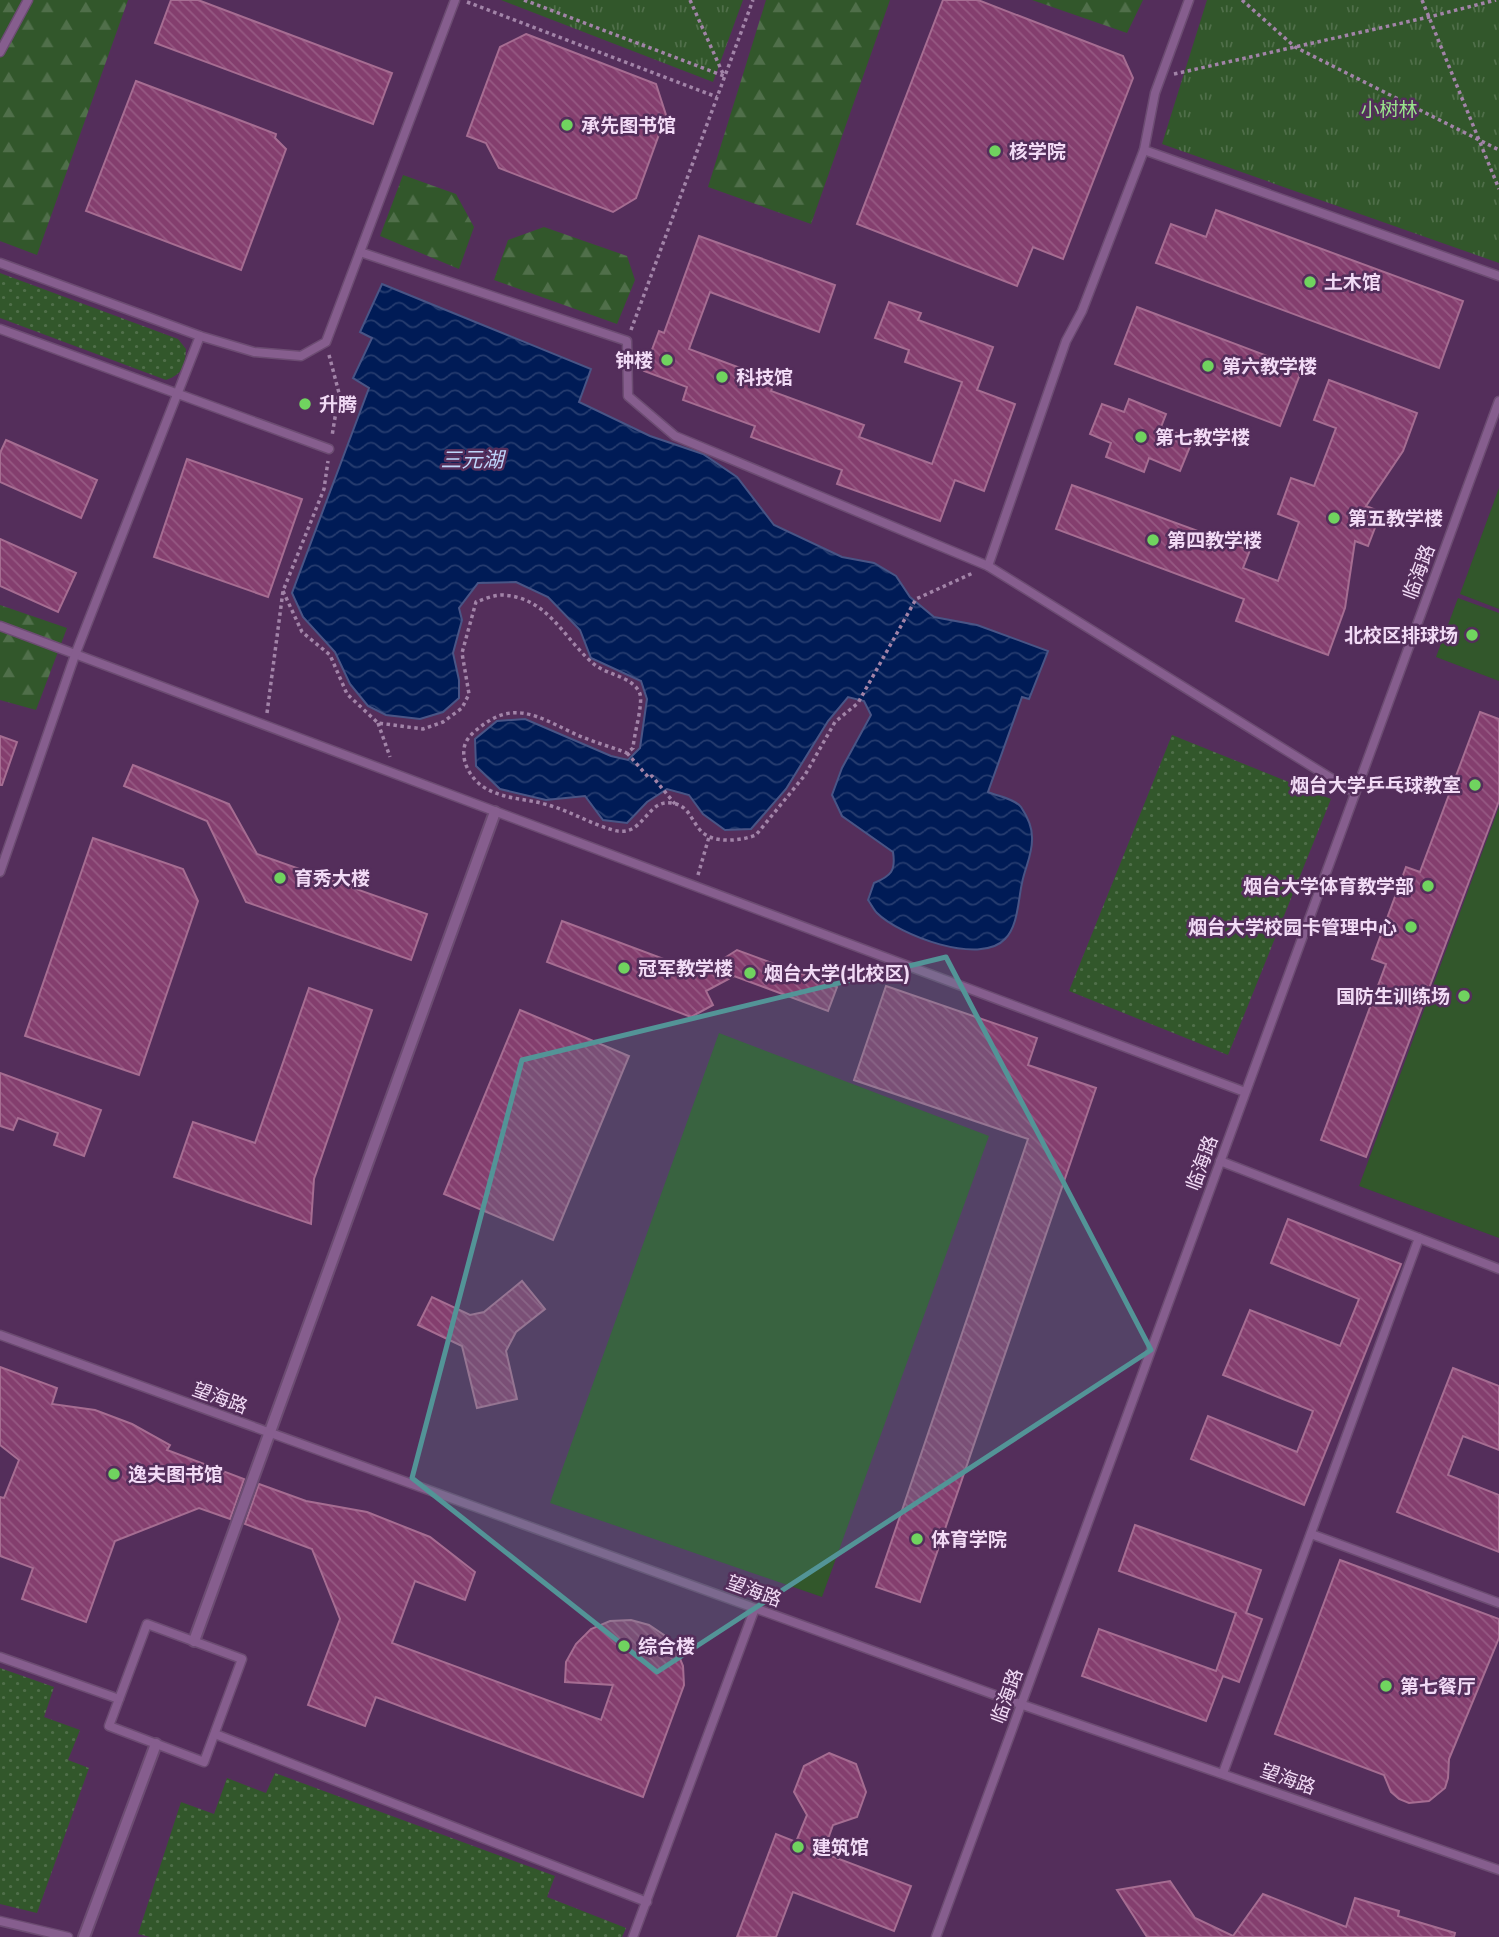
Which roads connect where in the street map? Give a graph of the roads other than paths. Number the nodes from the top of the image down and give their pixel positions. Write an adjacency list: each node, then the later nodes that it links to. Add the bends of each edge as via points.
1 (28, 0): 4 (lane)
2 (455, 0): 6 (lane)
3 (1189, 0): 5 (lane, via 1155,93)
4 (0, 52)
5 (1144, 150): 8 (lane); 14 (lane, via 1066,341)
6 (360, 251): 10 (lane, via 326,342 301,356 254,352); 14 (lane, via 627,341 628,396 675,436)
7 (0, 263): 10 (lane)
8 (1499, 276)
9 (0, 329): 11 (lane)
10 (200, 335): 11 (lane)
11 (177, 394): 13 (lane); 16 (lane)
12 (1499, 401): 17 (lane, 临海路)
13 (329, 449)
14 (988, 566): 17 (lane)
15 (0, 626): 16 (lane)
16 (75, 654): 18 (lane); 19 (lane)
17 (1355, 793): 20 (lane, 临海路)
18 (495, 812): 20 (lane); 25 (street)
19 (0, 872)
20 (1245, 1092): 21 (lane, 临海路)
21 (1220, 1161): 22 (lane); 32 (lane, 临海路)
22 (1419, 1238): 23 (lane); 26 (lane)
23 (1499, 1269)
24 (0, 1335): 25 (lane, 望海路)
25 (271, 1433): 28 (lane, 望海路); 29 (street)
26 (1311, 1534): 27 (lane); 35 (lane)
27 (1499, 1603)
28 (755, 1608): 32 (lane, 望海路); 37 (lane)
29 (194, 1641): 31 (lane, via 147,1624); 33 (lane, via 242,1659)
30 (0, 1657): 31 (lane)
31 (119, 1699): 34 (lane, via 109,1726)
32 (1020, 1704): 35 (lane, 望海路); 42 (lane, 临海路)
33 (215, 1734): 34 (lane, via 204,1762); 37 (lane)
34 (156, 1744): 40 (street)
35 (1223, 1773): 36 (lane, 望海路)
36 (1499, 1870)
37 (647, 1902): 41 (lane)
38 (0, 1921): 39 (lane)
39 (68, 1937)
40 (85, 1937)
41 (633, 1937)
42 (936, 1937)

